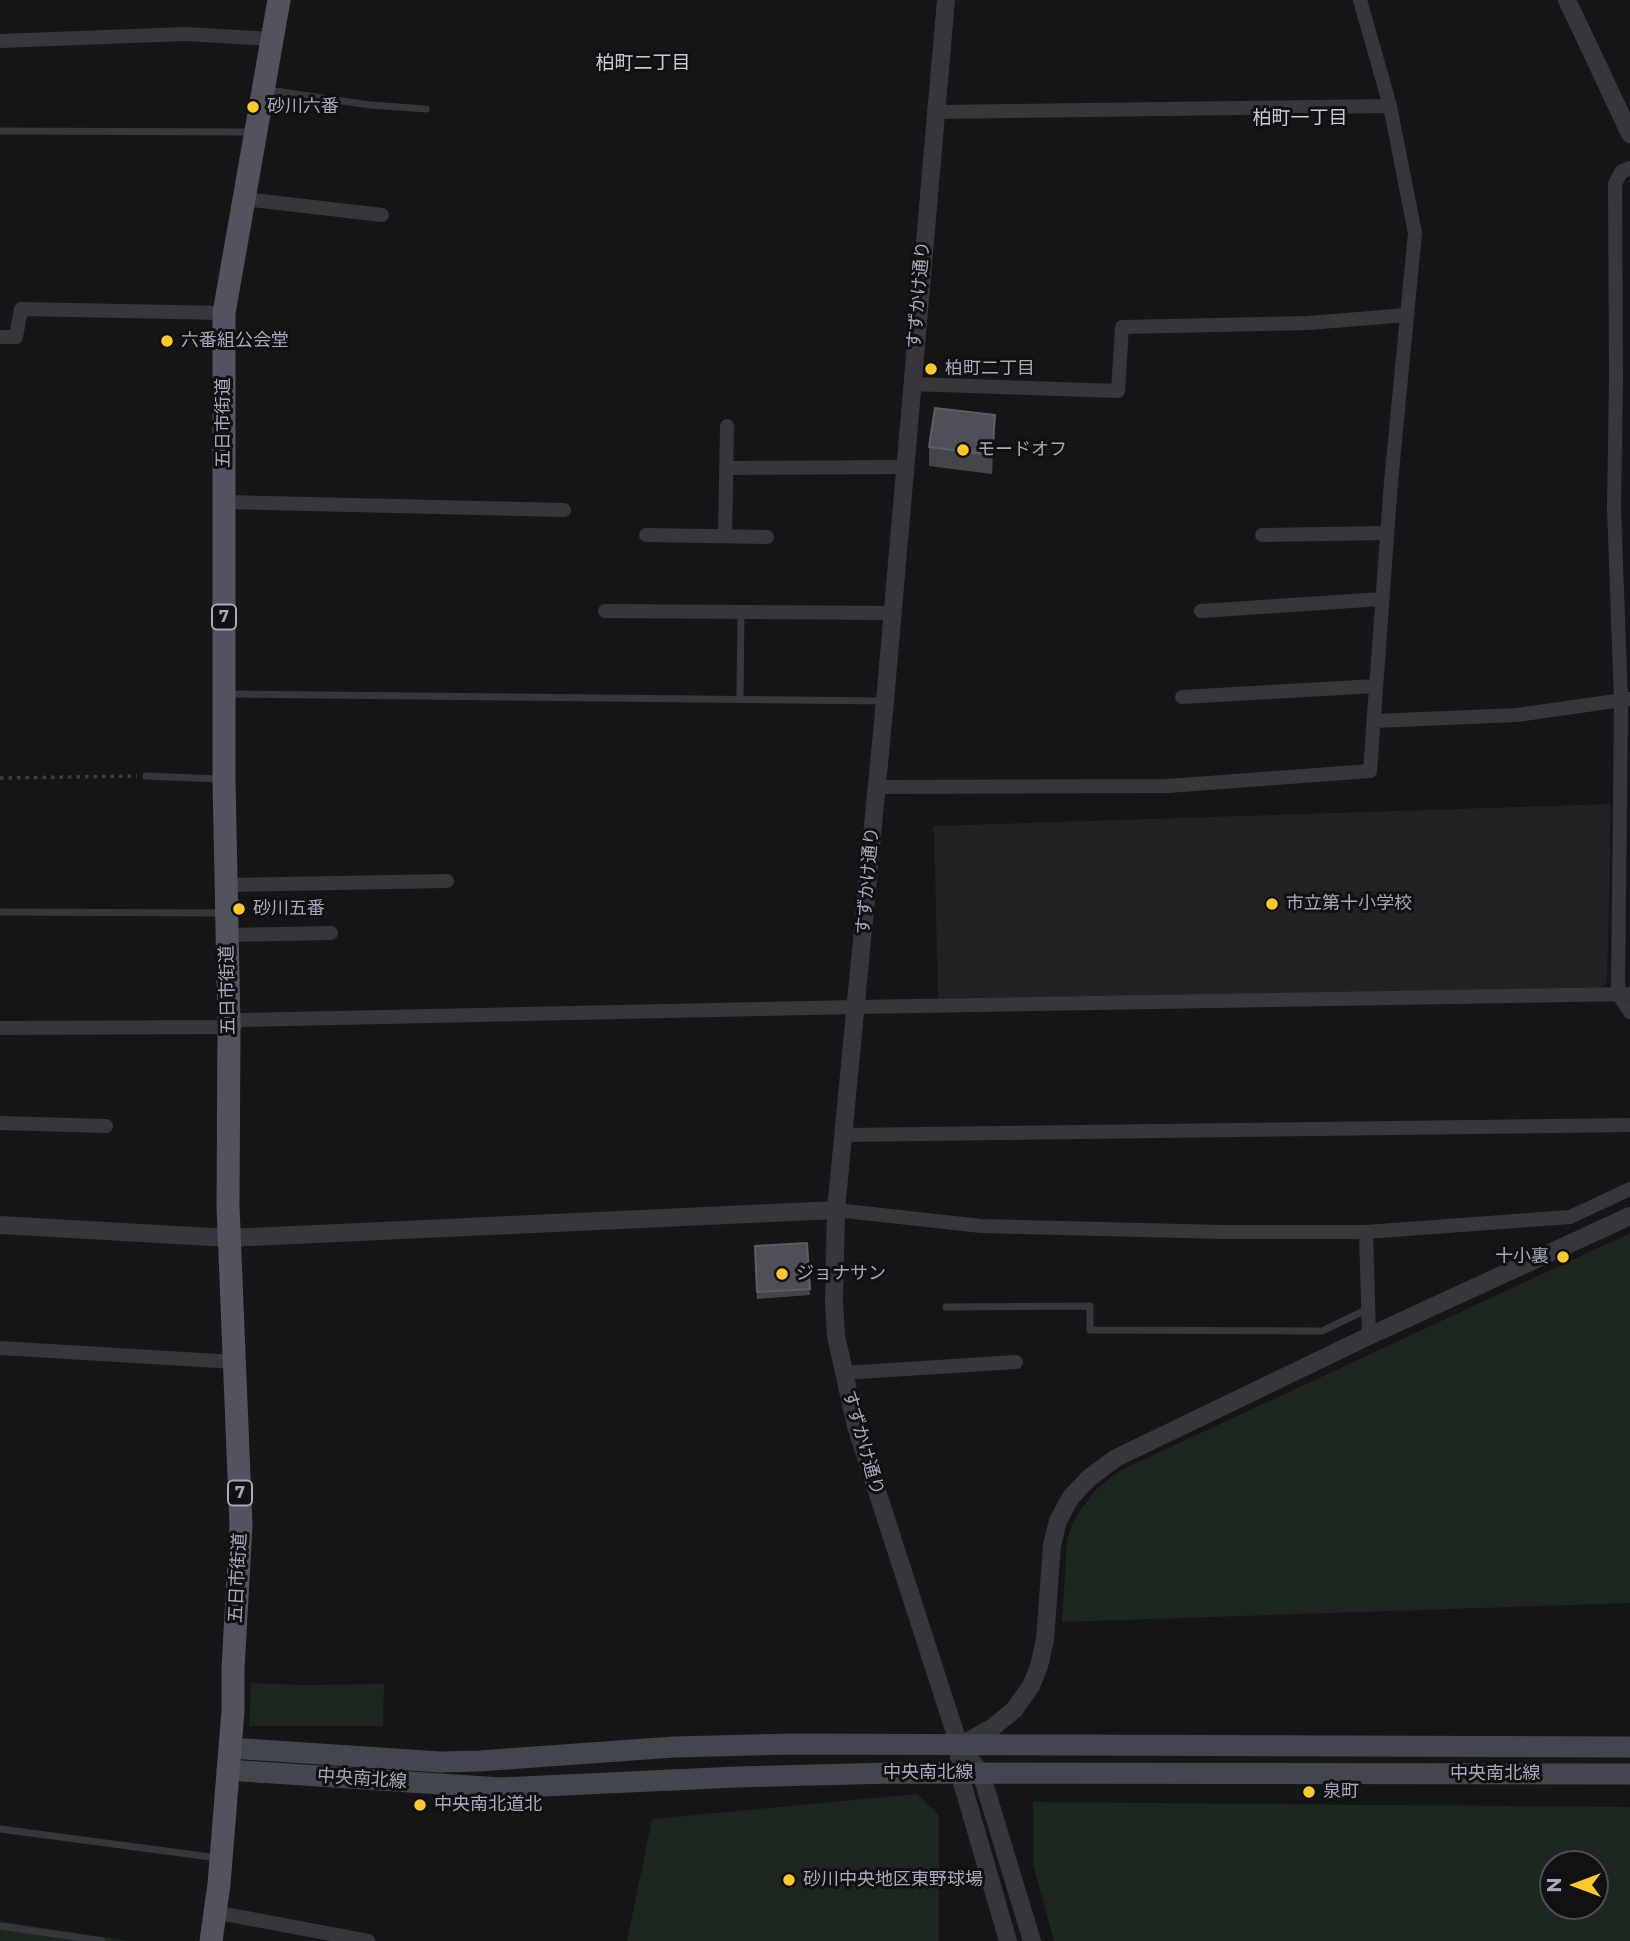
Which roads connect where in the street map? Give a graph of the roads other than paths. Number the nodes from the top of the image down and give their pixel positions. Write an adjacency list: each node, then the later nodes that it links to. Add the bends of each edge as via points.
1 (279, 0): 5 (main road, 五日市街道 / 7)
2 (946, 0): 10 (street, すずかけ通り)
3 (1360, 0): 8 (street)
4 (1567, 0): 13 (street)
5 (272, 39): 6 (street, via 186,34); 7 (main road, 五日市街道 / 7)
6 (0, 41)
7 (263, 89): 9 (lane); 12 (main road, 五日市街道 / 7)
8 (1390, 106): 10 (street); 18 (street, via 1415,233)
9 (426, 109)
10 (936, 112): 20 (street, すずかけ通り)
11 (0, 131): 12 (lane)
12 (256, 132): 15 (main road, 五日市街道 / 7)
13 (1630, 134)
14 (1630, 167): 40 (street, via 1615,184 1614,508)
15 (244, 199): 16 (street); 17 (main road, 五日市街道 / 7)
16 (382, 215)
17 (224, 313): 19 (street, via 21,309 16,337); 24 (main road, 五日市街道 / 7)
18 (1407, 315): 20 (street, via 1309,324 1122,327 1118,391); 26 (street)
19 (0, 337)
20 (911, 384): 22 (street, すずかけ通り)
21 (727, 426): 23 (street)
22 (904, 467): 23 (street); 35 (street, すずかけ通り)
23 (727, 468): 29 (street)
24 (224, 502): 25 (street); 37 (main road, 五日市街道 / 7)
25 (564, 510)
26 (1387, 533): 28 (street); 31 (street)
27 (646, 535): 29 (street)
28 (1262, 535)
29 (725, 536): 30 (street)
30 (767, 537)
31 (1382, 599): 34 (street); 36 (street)
32 (606, 611): 33 (street)
33 (741, 611): 35 (street); 38 (lane)
34 (1201, 611)
35 (892, 613): 41 (street, すずかけ通り)
36 (1376, 686): 39 (street); 42 (street)
37 (224, 694): 38 (lane); 44 (main road, 五日市街道 / 7)
38 (740, 698): 41 (lane)
39 (1182, 698)
40 (1626, 700): 42 (street, via 1517,715); 51 (street)
41 (885, 701): 45 (street, すずかけ通り)
42 (1374, 721): 45 (street, via 1370,771 1168,786)
43 (146, 776): 44 (lane)
44 (224, 779): 47 (main road, 五日市街道 / 7)
45 (877, 787): 52 (street, すずかけ通り)
46 (447, 881): 47 (street)
47 (226, 885): 49 (main road, 五日市街道 / 7)
48 (0, 912): 49 (lane)
49 (227, 924): 50 (street); 54 (main road, 五日市街道 / 7)
50 (331, 933)
51 (1624, 994): 52 (street); 53 (street)
52 (856, 1007): 54 (street, via 241,1020); 59 (street, すずかけ通り)
53 (1630, 1012)
54 (229, 1027): 55 (street); 65 (main road, 五日市街道 / 7)
55 (0, 1028)
56 (0, 1122): 58 (street)
57 (1630, 1125): 59 (street)
58 (106, 1126)
59 (844, 1135): 61 (street, すずかけ通り)
60 (1630, 1189): 64 (street, via 1570,1217)
61 (836, 1210): 64 (street, via 981,1226); 65 (street); 72 (street, すずかけ通り, via 834,1301)
62 (1630, 1216): 68 (street)
63 (0, 1225): 65 (street)
64 (1366, 1232): 67 (street)
65 (229, 1238): 70 (main road, 五日市街道 / 7)
66 (946, 1307): 67 (lane, via 1090,1306 1090,1330 1322,1331)
67 (1368, 1309): 68 (street)
68 (1369, 1336): 73 (street, via 1116,1458 1089,1478 1058,1521 1045,1640 1031,1686 1000,1723)
69 (0, 1348): 70 (street)
70 (235, 1362): 75 (main road, 五日市街道 / 7, via 240,1525)
71 (1016, 1363): 72 (street)
72 (843, 1373): 73 (street, すずかけ通り, via 856,1426)
73 (960, 1745): 74 (main road, 中央南北線); 75 (main road, 中央南北線, via 713,1746 440,1762); 76 (street); 77 (street)
74 (1630, 1747)
75 (229, 1759): 76 (main road, 中央南北線, via 501,1788); 80 (main road, 五日市街道 / 7)
76 (960, 1772): 77 (main road, 中央南北線); 86 (street)
77 (981, 1773): 78 (main road, 中央南北線); 87 (street)
78 (1630, 1774)
79 (0, 1829): 80 (lane)
80 (221, 1859): 81 (main road, 五日市街道 / 7)
81 (214, 1912): 84 (main road, 五日市街道 / 7); 85 (street)
82 (0, 1926): 83 (lane)
83 (102, 1941)
84 (211, 1941)
85 (368, 1941)
86 (1008, 1941)
87 (1032, 1941)

